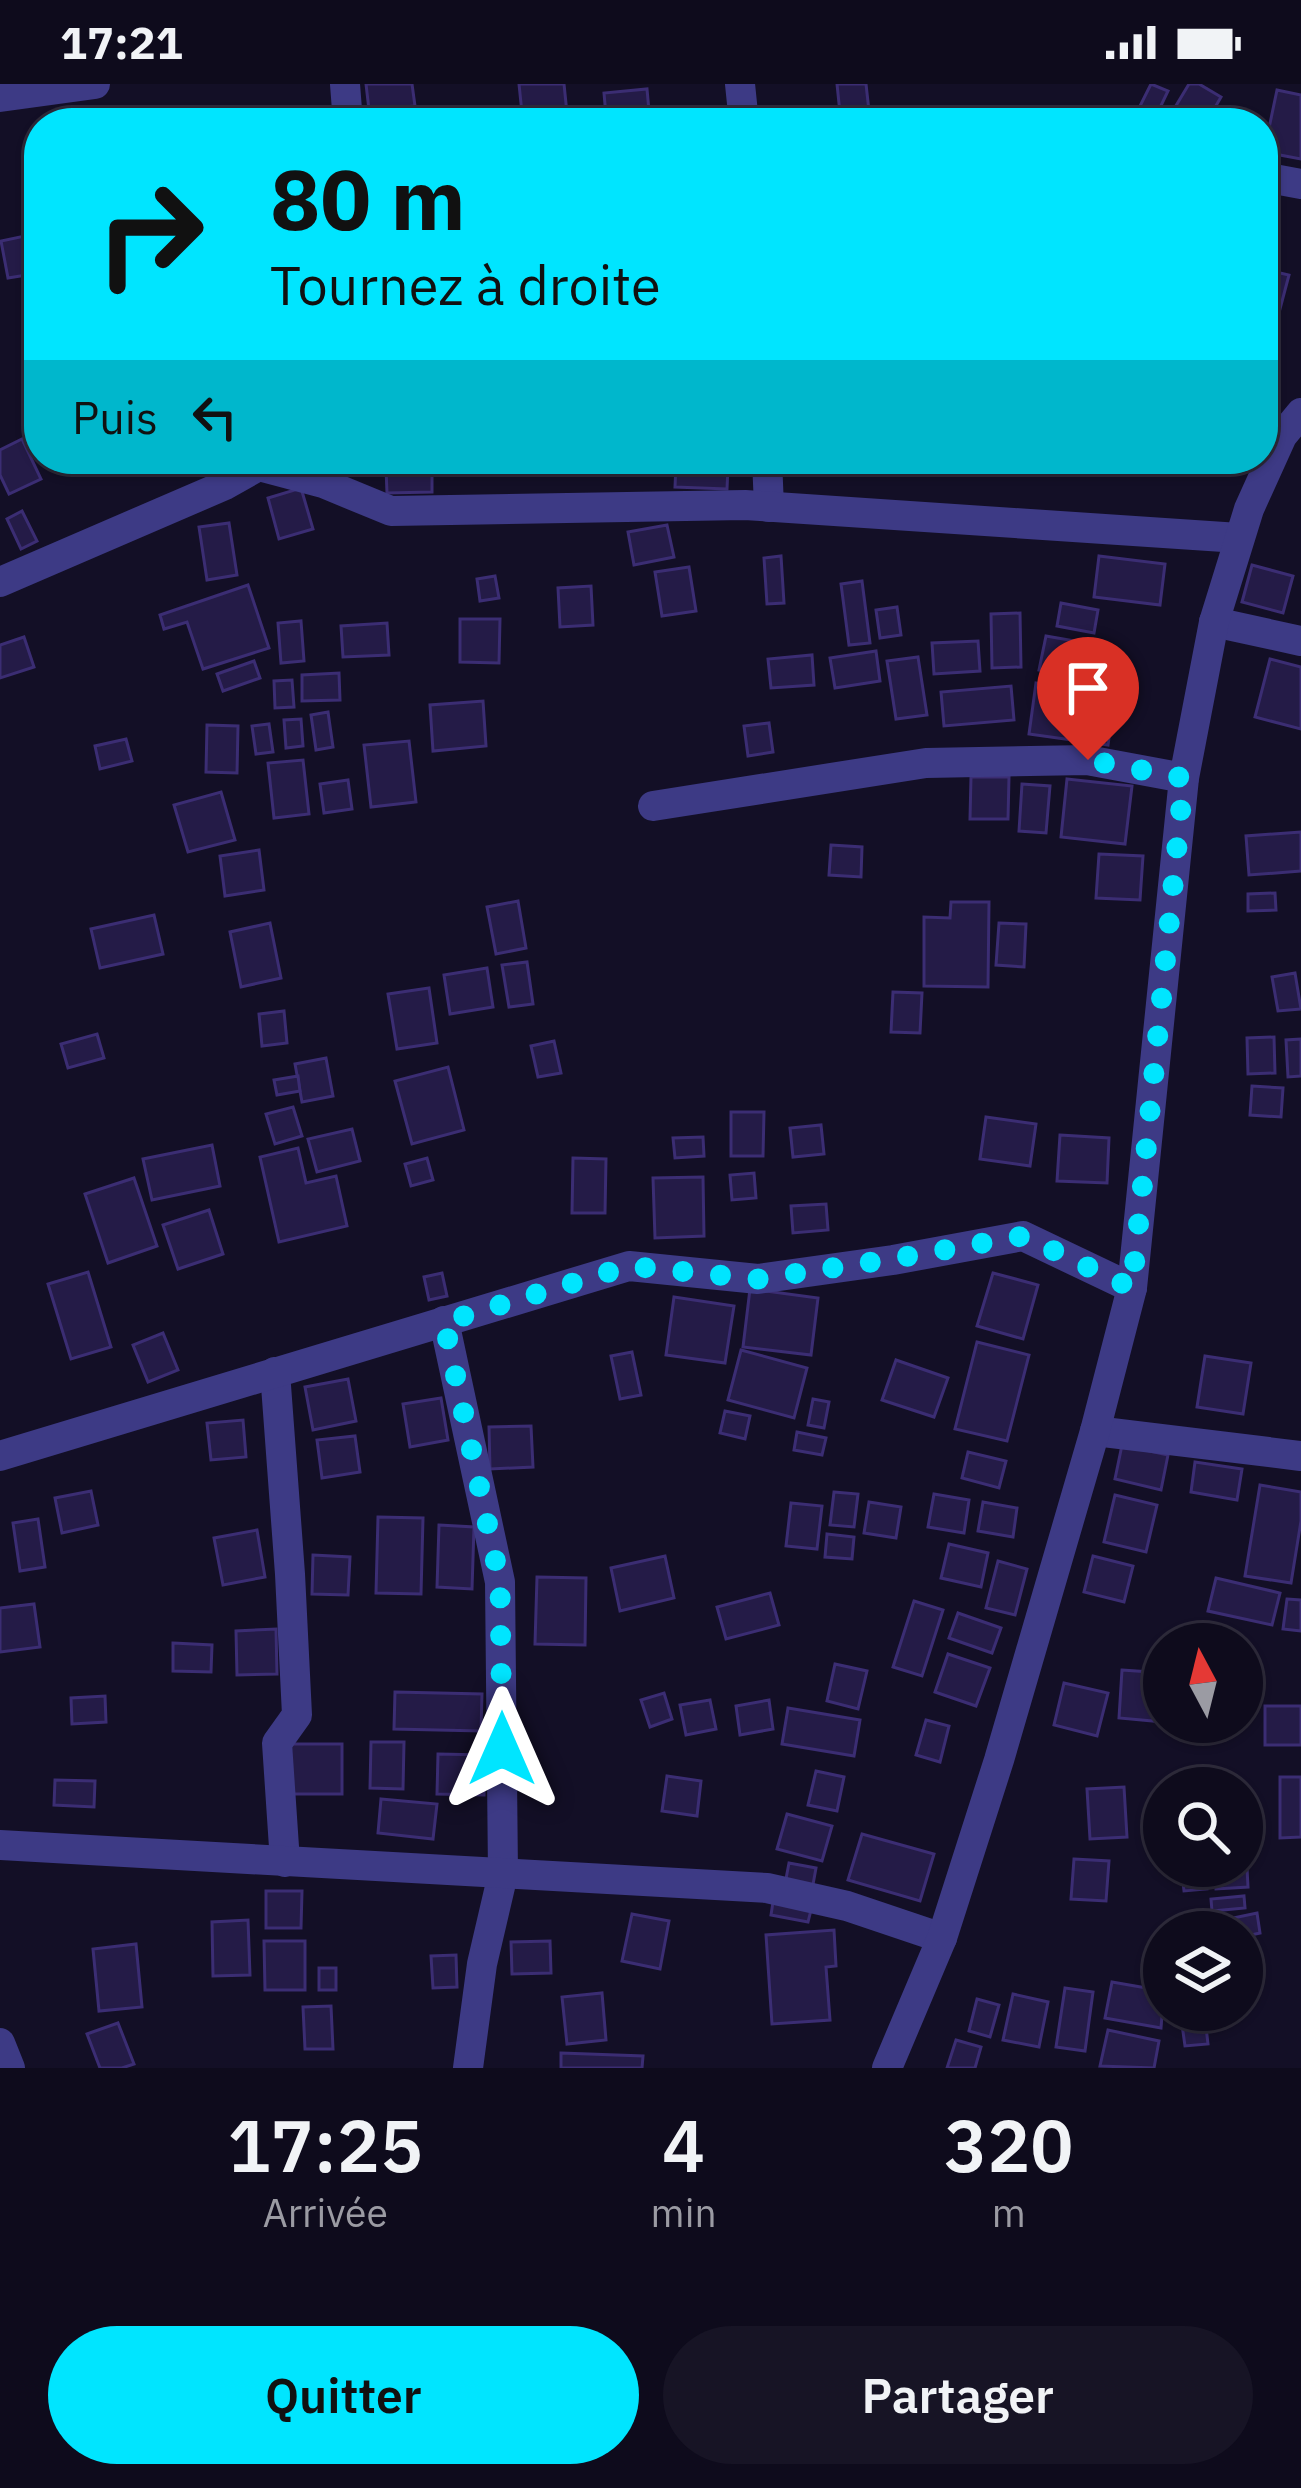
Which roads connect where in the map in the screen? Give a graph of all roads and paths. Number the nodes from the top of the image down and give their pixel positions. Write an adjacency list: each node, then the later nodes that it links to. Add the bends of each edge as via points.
1 (90, 84): 2 (street)
2 (0, 97)
3 (1301, 413): 4 (street)
4 (1278, 445)
5 (244, 474): 11 (street)
6 (298, 474): 9 (street, via 391,511)
7 (768, 474): 9 (street)
8 (1265, 474): 10 (street)
9 (770, 507): 10 (street)
10 (1239, 538): 12 (street)
11 (0, 582)
12 (1214, 622): 13 (street); 14 (street)
13 (1301, 641)
14 (1184, 778): 15 (street, via 1088,760 926,764); 16 (street)
15 (653, 806)
16 (1132, 1288): 17 (street, via 1023,1236 758,1279 629,1266); 19 (street)
17 (444, 1322): 18 (street); 24 (street, via 500,1582)
18 (274, 1372): 20 (street); 23 (street, via 297,1715 277,1743)
19 (1094, 1431): 21 (street); 25 (street)
20 (0, 1456)
21 (1301, 1456)
22 (0, 1845): 23 (street)
23 (285, 1862): 24 (street)
24 (502, 1874): 25 (street, via 767,1888); 28 (street)
25 (942, 1938): 29 (street)
26 (0, 2043): 27 (street)
27 (10, 2068)
28 (467, 2068)
29 (887, 2068)

